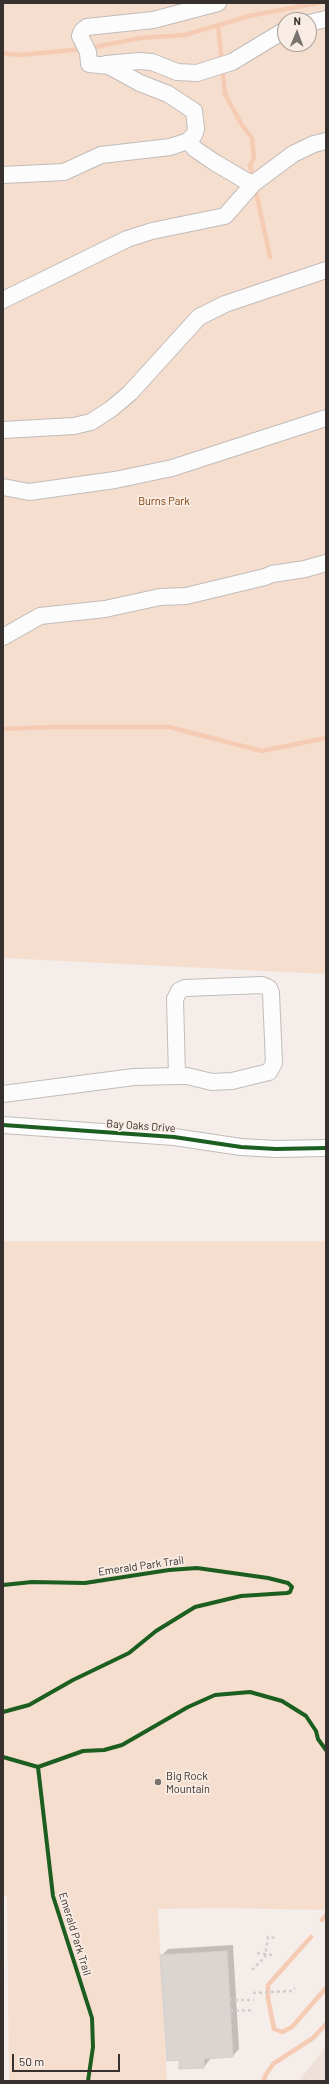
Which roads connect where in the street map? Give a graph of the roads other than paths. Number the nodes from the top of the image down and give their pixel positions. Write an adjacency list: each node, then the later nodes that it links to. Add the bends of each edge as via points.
1 (218, 3): 3 (street, via 153,20 87,27 80,36 88,52 89,64)
2 (277, 35): 3 (street, via 232,62 197,73 177,72 152,62)
3 (100, 64): 4 (street, via 168,94 194,111 196,129)
4 (188, 141): 6 (street, via 170,147 101,155 64,172); 7 (street, via 195,150 246,181)
5 (326, 141): 7 (street, via 293,154)
6 (3, 175)
7 (254, 183): 9 (street, via 224,216 152,231 127,239)
8 (326, 270): 11 (street, via 225,304 199,317 130,393 91,422 74,426)
9 (3, 300)
10 (326, 418): 12 (street, via 172,468 122,479 29,492)
11 (3, 430)
12 (3, 488)
13 (326, 563): 14 (street, via 186,596 160,597 105,609 40,616)
14 (3, 637)
15 (177, 1076): 15 (street, via 212,1082 232,1081 268,1072 274,1063 269,988 262,985 186,988 179,991 175,1000); 16 (street, via 134,1077)
16 (3, 1094)
17 (3, 1125): 18 (street, Bay Oaks Drive, via 174,1137 241,1147)
18 (326, 1148)

